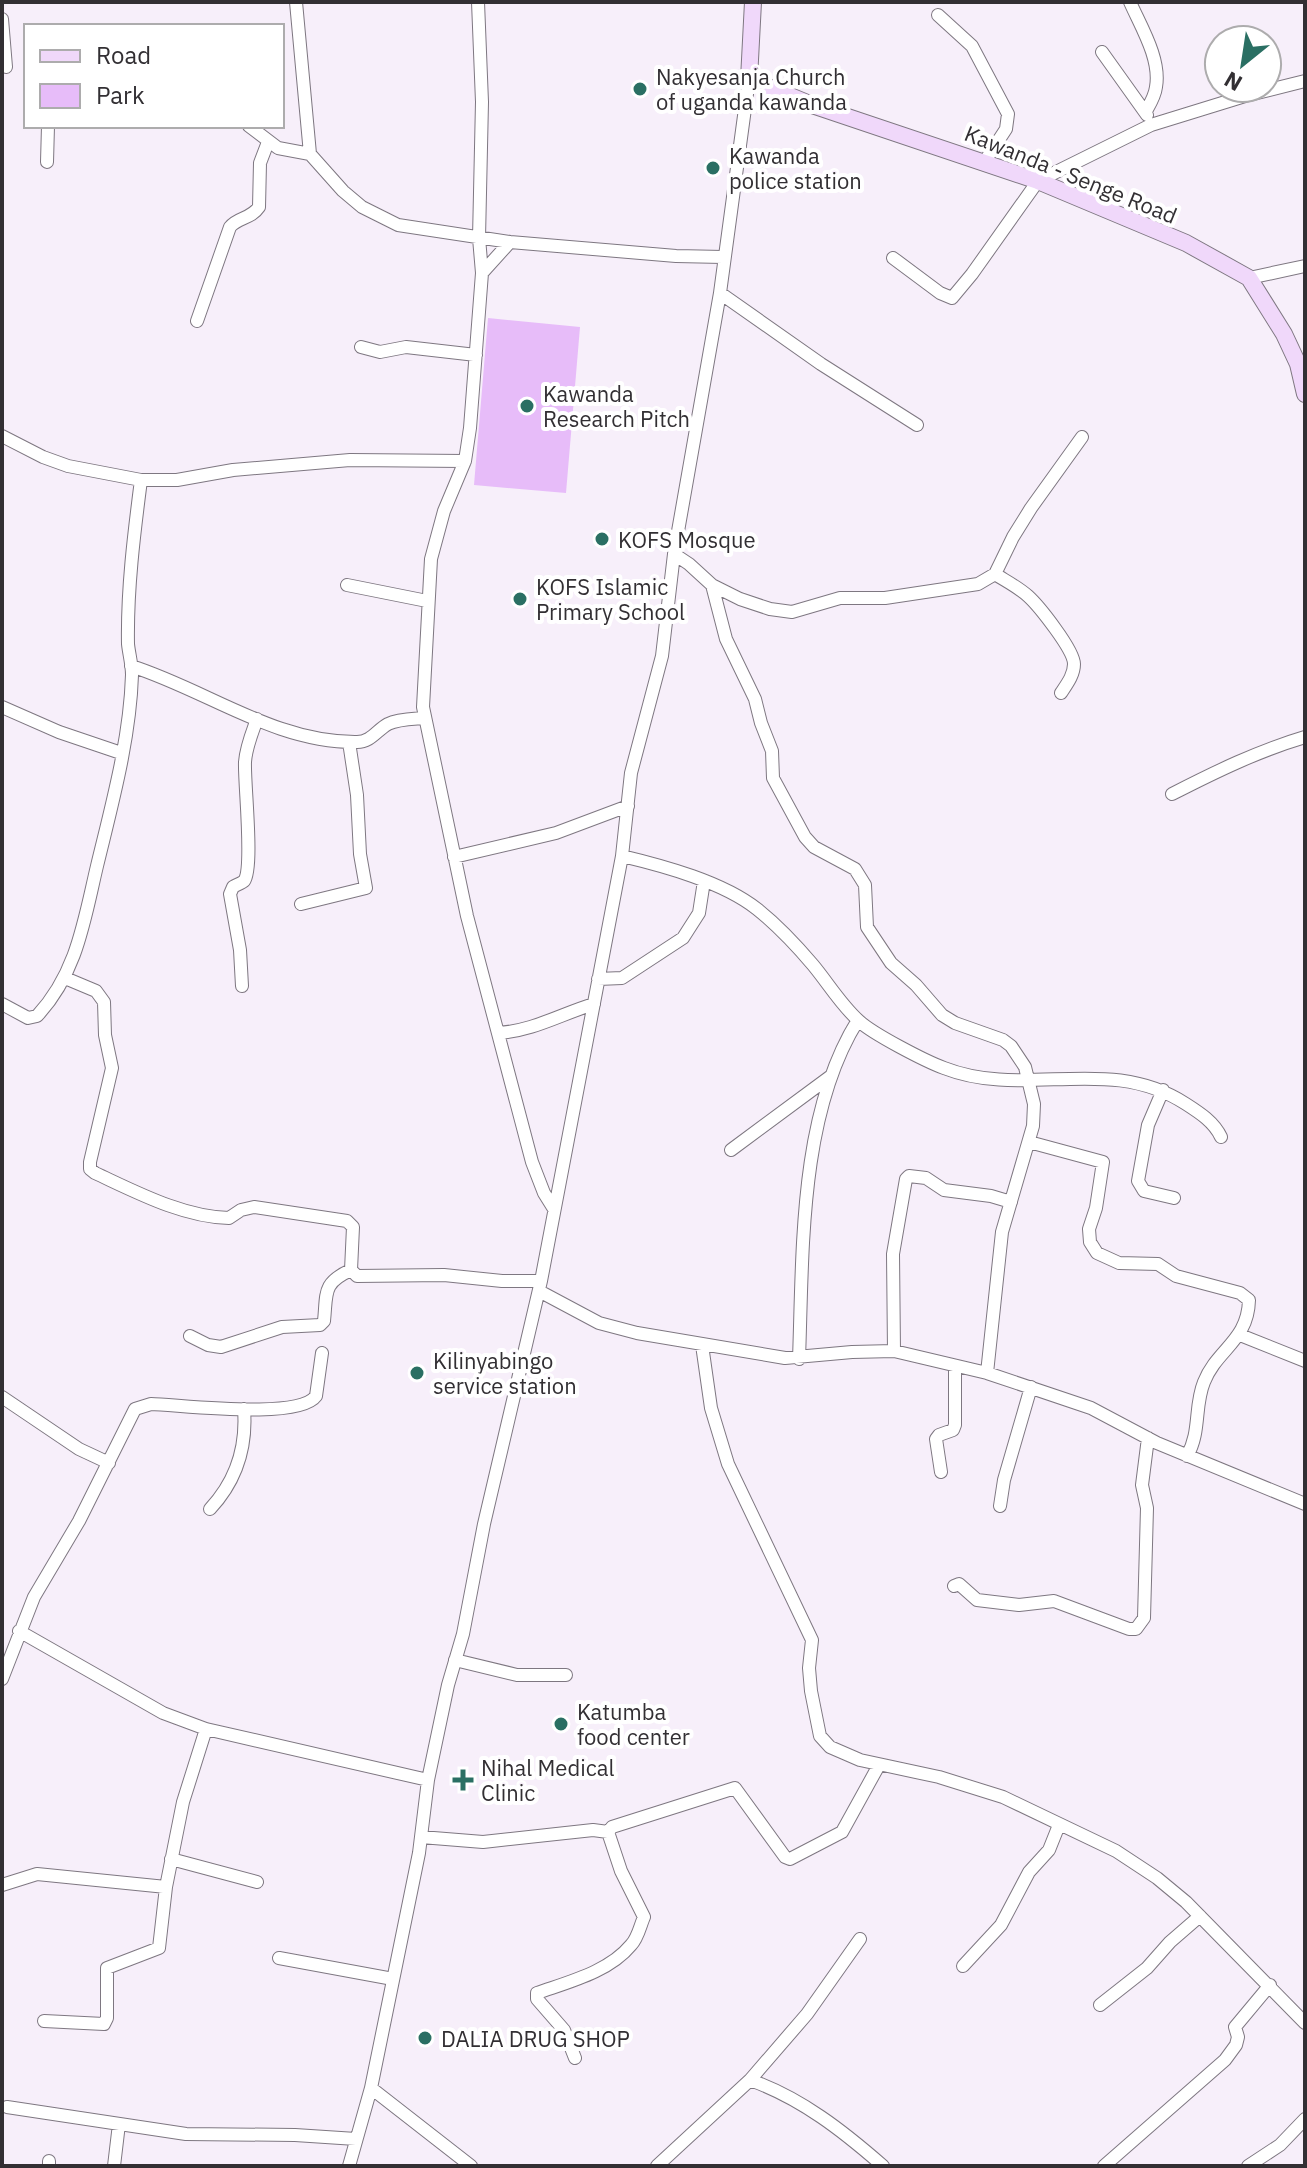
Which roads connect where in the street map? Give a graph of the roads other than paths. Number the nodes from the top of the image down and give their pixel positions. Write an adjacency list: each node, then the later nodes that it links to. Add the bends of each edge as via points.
1 (296, 2): 16 (street)
2 (478, 2): 20 (street)
3 (753, 2): 9 (street)
4 (1130, 2): 11 (street, via 1155,68 1156,88)
5 (938, 15): 17 (street, via 972,46 1008,114 1006,129)
6 (2, 19): 8 (street)
7 (1102, 52): 11 (street)
8 (6, 67)
9 (749, 79): 17 (street, Kawanda - Senge Road); 22 (street)
10 (1305, 81): 12 (street)
11 (1146, 111): 12 (street)
12 (1151, 125): 19 (street)
13 (48, 128): 18 (street)
14 (251, 128): 15 (street)
15 (268, 142): 16 (street, via 288,152); 28 (street, via 260,163 259,207 230,227)
16 (310, 154): 20 (street, via 343,191 381,218)
17 (985, 161): 19 (street, Kawanda - Senge Road)
18 (47, 162)
19 (1038, 181): 23 (street, via 952,298); 26 (street, Kawanda - Senge Road, via 1186,243)
20 (479, 238): 21 (street); 25 (street)
21 (510, 242): 22 (street); 25 (street)
22 (723, 257): 27 (street)
23 (893, 258)
24 (1305, 266): 26 (street)
25 (482, 273): 30 (street)
26 (1249, 278): 31 (street, Kawanda - Senge Road, via 1284,334)
27 (720, 293): 32 (street); 37 (street)
28 (197, 321)
29 (361, 347): 30 (street)
30 (476, 355): 35 (street)
31 (1305, 394)
32 (917, 425)
33 (2, 436): 36 (street, via 68,466)
34 (1082, 437): 38 (street, via 1031,508)
35 (465, 461): 36 (street, via 350,460); 41 (street, via 434,545)
36 (141, 480): 42 (street, via 133,545)
37 (674, 554): 40 (street); 51 (street, via 662,656 631,773)
38 (995, 574): 40 (street, via 978,584 885,598 840,598 792,612 759,606); 43 (street, via 1042,610 1075,661)
39 (347, 585): 41 (street)
40 (712, 585): 64 (street, via 726,639 755,699 772,751 773,778 805,837 855,869 865,885 867,927 891,963 942,1015 1011,1046)
41 (427, 601): 45 (street)
42 (131, 666): 46 (street); 49 (street)
43 (1061, 693)
44 (2, 707): 49 (street)
45 (424, 718): 48 (street, via 393,722 366,741); 53 (street)
46 (257, 719): 48 (street, via 302,737); 58 (street, via 245,762 245,877 230,894)
47 (1305, 737): 50 (street, via 1225,766)
48 (349, 742): 55 (street, via 366,888)
49 (121, 753): 56 (street, via 87,919)
50 (1172, 794)
51 (628, 806): 52 (street); 53 (street, via 556,833)
52 (622, 856): 54 (street); 57 (street)
53 (454, 857): 62 (street)
54 (704, 881): 57 (street, via 699,913 683,938 622,978); 61 (street, via 741,897 774,923)
55 (301, 904)
56 (65, 978): 59 (street, via 37,1016 28,1018); 72 (street, via 96,991 104,1002 112,1068 90,1169 200,1215 229,1218 254,1207 347,1221 353,1227)
57 (598, 979): 60 (street)
58 (242, 986)
59 (2, 1004)
60 (594, 1004): 62 (street, via 537,1027); 71 (street)
61 (858, 1020): 63 (street); 64 (street, via 941,1068 1001,1081)
62 (498, 1033): 71 (street, via 532,1162)
63 (831, 1076): 68 (street); 79 (street, via 809,1184)
64 (1028, 1080): 65 (street, via 1124,1080); 67 (street, via 1034,1104)
65 (1163, 1090): 66 (street, via 1201,1114); 69 (street, via 1148,1125 1138,1181 1144,1191)
66 (1221, 1137)
67 (1029, 1142): 70 (street); 74 (street, via 1103,1162 1089,1235 1097,1253 1119,1263 1158,1264 1176,1276 1245,1295 1250,1303)
68 (731, 1150)
69 (1174, 1198)
70 (1011, 1202): 77 (street, via 944,1190 926,1178 906,1179 893,1254); 82 (street, via 1002,1232)
71 (554, 1209): 73 (street)
72 (351, 1270): 73 (street, via 357,1276 444,1275); 75 (street, via 327,1289 320,1325 282,1327 221,1347)
73 (540, 1286): 76 (street, via 599,1323); 95 (street)
74 (1240, 1335): 80 (street); 87 (street, via 1203,1384 1198,1427)
75 (190, 1336)
76 (702, 1345): 79 (street); 100 (street, via 711,1408 728,1464 812,1640 809,1668 820,1736 844,1755)
77 (894, 1351): 79 (street); 81 (street)
78 (322, 1353): 85 (street, via 312,1401 272,1411)
79 (799, 1359)
80 (1305, 1361)
81 (955, 1366): 82 (street); 89 (street, via 955,1425 936,1439)
82 (987, 1373): 83 (street)
83 (1031, 1387): 86 (street, via 1091,1408); 91 (street)
84 (2, 1397): 88 (street)
85 (244, 1409): 88 (street, via 140,1406); 92 (street, via 243,1450 228,1486)
86 (1148, 1438): 87 (street); 93 (street, via 1142,1485 1147,1508 1144,1618 1136,1629 1054,1601 1019,1605 977,1600 959,1584)
87 (1187, 1456): 90 (street)
88 (109, 1463): 94 (street)
89 (941, 1472)
90 (1305, 1504)
91 (1000, 1506)
92 (210, 1509)
93 (954, 1586)
94 (19, 1631): 96 (street); 99 (street, via 149,1706)
95 (455, 1660): 97 (street, via 517,1675); 101 (street)
96 (5, 1661): 98 (street)
97 (566, 1675)
98 (2, 1679)
99 (206, 1729): 101 (street); 105 (street)
100 (879, 1765): 102 (street, via 972,1786); 103 (street, via 842,1832 796,1858 785,1857 735,1788)
101 (428, 1780): 104 (street)
102 (1059, 1825): 109 (street, via 1116,1851); 112 (street, via 1001,1925)
103 (608, 1832): 104 (street, via 483,1842); 118 (street, via 644,1917 623,1953 586,1975 537,1993 564,2030)
104 (421, 1837): 113 (street)
105 (171, 1859): 106 (street); 108 (street)
106 (257, 1882)
107 (2, 1885): 108 (street, via 37,1874)
108 (166, 1887): 116 (street, via 159,1948 107,1968 104,2024)
109 (1200, 1916): 114 (street); 115 (street)
110 (860, 1939): 119 (street, via 807,2014)
111 (279, 1958): 113 (street)
112 (963, 1966)
113 (393, 1979): 120 (street)
114 (1270, 1985): 117 (street); 130 (street, via 1235,2027 1236,2045 1225,2060)
115 (1100, 2005)
116 (44, 2021)
117 (1305, 2023)
118 (575, 2058)
119 (750, 2080): 128 (street); 129 (street, via 841,2129)
120 (371, 2088): 124 (street); 127 (street)
121 (7, 2107): 123 (street)
122 (1305, 2119): 131 (street, via 1280,2145)
123 (119, 2124): 124 (street, via 186,2134); 125 (street)
124 (356, 2139): 126 (street)
125 (114, 2166)
126 (349, 2166)
127 (471, 2166)
128 (657, 2166)
129 (883, 2166)
130 (1104, 2166)
131 (1248, 2166)

